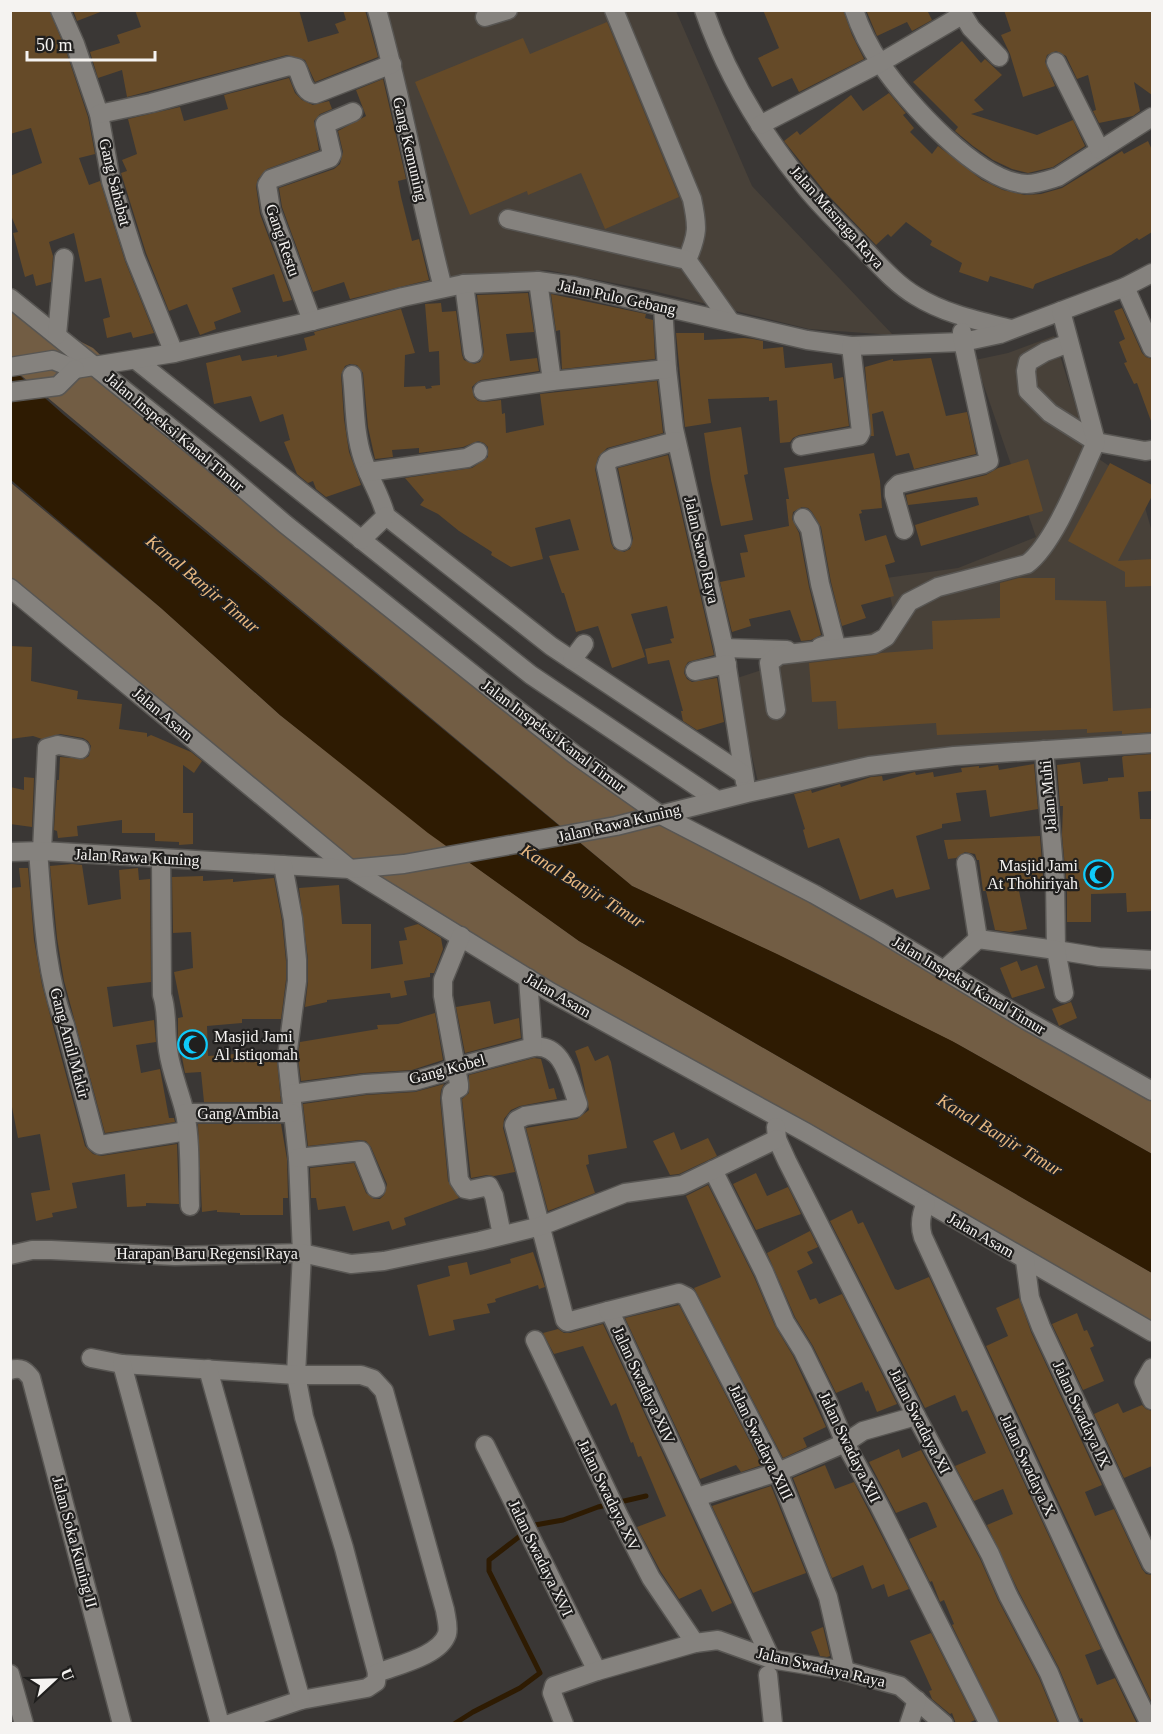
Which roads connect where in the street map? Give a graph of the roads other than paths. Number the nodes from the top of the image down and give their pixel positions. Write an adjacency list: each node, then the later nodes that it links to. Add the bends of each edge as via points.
1 (60, 10): 14 (street, Gang Sahabat)
2 (377, 10): 12 (street, Gang Kemuning)
3 (508, 10): 8 (street)
4 (614, 10): 20 (street, via 692,199 697,223)
5 (704, 10): 16 (street, Jalan Masnaga Raya, via 723,60)
6 (854, 10): 11 (street)
7 (961, 13): 9 (street); 11 (street)
8 (485, 17)
9 (999, 57)
10 (1056, 62): 17 (street)
11 (880, 63): 16 (street); 17 (street, via 947,139 991,173 1008,180 1041,183 1058,177)
12 (392, 64): 14 (street, via 315,94 306,90 297,68 289,66); 25 (street, Gang Kemuning)
13 (353, 112): 30 (street, Gang Restu, via 325,124 330,158 271,179 267,185 271,210)
14 (99, 114): 38 (street, Gang Sahabat, via 122,217)
15 (1152, 117): 17 (street)
16 (760, 125): 29 (street, Jalan Masnaga Raya, via 804,185 896,281 917,297)
17 (1100, 150)
18 (508, 219): 20 (street)
19 (64, 258): 33 (street)
20 (687, 260): 31 (street)
21 (1152, 273): 24 (street, Jalan Pulo Gebang)
22 (538, 281): 23 (street, Jalan Pulo Gebang); 27 (street, Jalan Pulo Gebang); 46 (street)
23 (464, 284): 25 (street, Jalan Pulo Gebang); 39 (street)
24 (1125, 287): 28 (street, Jalan Pulo Gebang); 37 (street)
25 (442, 288): 30 (street, Jalan Pulo Gebang)
26 (10, 298): 33 (street, Jalan Inspeksi Kanal Timur)
27 (663, 307): 31 (street, Jalan Pulo Gebang); 44 (street, Jalan Sawo Raya)
28 (1061, 311): 32 (street, Jalan Pulo Gebang); 35 (street)
29 (962, 316): 32 (street, Jalan Masnaga Raya); 34 (street)
30 (312, 321): 38 (street, Jalan Pulo Gebang)
31 (730, 321): 36 (street, Jalan Pulo Gebang, via 807,340)
32 (1011, 329): 34 (street, Jalan Pulo Gebang)
33 (57, 335): 42 (street, Jalan Inspeksi Kanal Timur)
34 (963, 342): 36 (street, Jalan Pulo Gebang); 57 (street, via 989,461 899,484 894,495)
35 (1069, 343): 50 (street); 50 (street, via 1028,362 1028,391 1050,413)
36 (851, 346): 51 (street, via 861,432 856,438)
37 (1152, 348)
38 (174, 353): 40 (street, Jalan Pulo Gebang)
39 (473, 353)
40 (136, 360): 42 (street, Jalan Pulo Gebang); 58 (street)
41 (10, 367): 43 (street, Jalan Pulo Gebang, via 53,360)
42 (97, 367): 43 (street, Jalan Pulo Gebang); 72 (street, Jalan Inspeksi Kanal Timur, via 498,695)
43 (75, 369): 48 (street, via 58,386)
44 (667, 369): 46 (street); 49 (street, Jalan Sawo Raya)
45 (352, 375): 54 (street, via 358,440)
46 (552, 381): 47 (street)
47 (483, 391)
48 (10, 392)
49 (676, 441): 59 (street, via 608,461 606,467); 62 (street, Jalan Sawo Raya)
50 (1096, 442): 52 (street); 65 (street, via 1059,521 1028,564 938,586 909,602 886,637 874,644 772,659 769,663)
51 (801, 446)
52 (1152, 450)
53 (478, 452): 54 (street, via 467,458)
54 (368, 471): 55 (street)
55 (386, 516): 58 (street); 63 (street)
56 (803, 518): 62 (street, via 810,529 835,642)
57 (904, 530)
58 (361, 540): 71 (street, via 531,675)
59 (622, 541)
60 (10, 588): 78 (street, Jalan Asam)
61 (584, 644): 63 (street)
62 (726, 656): 64 (street); 69 (street, Jalan Sawo Raya)
63 (572, 660): 69 (street)
64 (695, 671)
65 (776, 710)
66 (1152, 744): 68 (street, Jalan Rawa Kuning)
67 (80, 749): 73 (street, via 58,745 47,748)
68 (1044, 750): 70 (street, Jalan Rawa Kuning, via 887,763); 81 (street, Jalan Muhi, via 1055,880)
69 (743, 774): 70 (street, Jalan Sawo Raya)
70 (747, 793): 71 (street, Jalan Rawa Kuning)
71 (717, 800): 72 (street, Jalan Rawa Kuning)
72 (659, 814): 78 (street, Jalan Rawa Kuning, via 616,826 404,864); 83 (street, Jalan Inspeksi Kanal Timur, via 814,894)
73 (40, 851): 74 (street, Jalan Rawa Kuning); 75 (street, Jalan Rawa Kuning); 92 (street, Gang Amil Makir, via 47,942 58,1007 96,1142)
74 (10, 852)
75 (161, 858): 77 (street, Jalan Rawa Kuning); 92 (street, via 165,1029 170,1065)
76 (966, 863): 80 (street)
77 (283, 865): 78 (street, Jalan Rawa Kuning); 89 (street, via 297,960 286,1057)
78 (350, 869): 79 (street, Jalan Asam)
79 (461, 936): 84 (street, Jalan Asam); 87 (street, via 443,980)
80 (978, 939): 81 (street); 83 (street)
81 (1056, 951): 82 (street); 85 (street, Jalan Muhi)
82 (1152, 960)
83 (944, 970): 88 (street, Jalan Inspeksi Kanal Timur)
84 (528, 978): 86 (street); 91 (street, Jalan Asam)
85 (1064, 993)
86 (533, 1047): 87 (street, Gang Kobel); 99 (street, Jalan Swadaya XIV, via 557,1054 578,1104 575,1108 522,1117 514,1125)
87 (456, 1067): 89 (street, Gang Kobel, via 414,1081); 100 (street, via 459,1088 451,1098 459,1180 470,1190 489,1186)
88 (1152, 1091)
89 (291, 1094): 90 (street)
90 (292, 1113): 92 (street, Gang Ambia); 94 (street)
91 (776, 1116): 93 (street, Jalan Swadaya XI); 97 (street, Jalan Asam)
92 (186, 1122): 98 (street)
93 (777, 1139): 95 (street, Harapan Baru Regensi Raya); 114 (street, Jalan Swadaya XI)
94 (298, 1158): 96 (street, via 362,1151); 101 (street)
95 (713, 1170): 99 (street, Harapan Baru Regensi Raya, via 682,1185 625,1192); 115 (street, Jalan Swadaya XII)
96 (376, 1188)
97 (926, 1203): 103 (street, Jalan Asam); 138 (street, Jalan Swadaya X, via 920,1228 923,1237)
98 (190, 1206)
99 (541, 1226): 100 (street, Harapan Baru Regensi Raya); 104 (street, Jalan Swadaya XIV, via 566,1322)
100 (502, 1235): 101 (street, Harapan Baru Regensi Raya, via 351,1264)
101 (302, 1253): 102 (street, Harapan Baru Regensi Raya, via 175,1256 32,1250); 112 (street)
102 (10, 1255)
103 (1024, 1260): 105 (street, Jalan Asam); 119 (street, Jalan Swadaya IX, via 1030,1298 1041,1327)
104 (609, 1311): 117 (street, Jalan Swadaya XIII, via 684,1294); 118 (street, Jalan Swadaya XIV)
105 (1144, 1328)
106 (535, 1340): 120 (street, Jalan Swadaya XV, via 651,1578)
107 (91, 1358): 108 (street)
108 (122, 1364): 111 (street); 130 (street)
109 (1152, 1368): 113 (street, via 1144,1382)
110 (14, 1369): 129 (street, Jalan Soka Kuning II, via 26,1370 32,1378)
111 (208, 1369): 112 (street); 126 (street)
112 (296, 1375): 124 (street, via 304,1418 345,1548); 124 (street, via 361,1375 373,1379 384,1391 442,1599 448,1632 443,1643 434,1651)
113 (1152, 1400)
114 (913, 1410): 115 (street); 137 (street, Jalan Swadaya XI, via 990,1554)
115 (842, 1437): 117 (street); 136 (street, Jalan Swadaya XII)
116 (485, 1445): 122 (street, Jalan Swadaya XVI)
117 (776, 1469): 118 (street); 123 (street, Jalan Swadaya XIII, via 828,1597)
118 (694, 1491): 121 (street, Jalan Swadaya XIV)
119 (1152, 1564)
120 (695, 1643): 121 (street, Jalan Swadaya Raya, via 718,1640); 122 (street, Jalan Swadaya Raya)
121 (770, 1667): 123 (street, Jalan Swadaya Raya); 133 (street, Jalan Swadaya XIV)
122 (597, 1671): 132 (street, Jalan Swadaya Raya, via 554,1686)
123 (845, 1671): 127 (street, Jalan Swadaya Raya, via 900,1686)
124 (377, 1673): 126 (street, via 376,1682 367,1688)
125 (10, 1674): 128 (street)
126 (301, 1700): 131 (street)
127 (917, 1700): 134 (street); 135 (street, Jalan Swadaya Raya)
128 (24, 1724)
129 (122, 1724)
130 (220, 1724)
131 (229, 1724)
132 (564, 1724)
133 (773, 1724)
134 (909, 1724)
135 (944, 1724)
136 (989, 1724)
137 (1070, 1724)
138 (1150, 1724)

